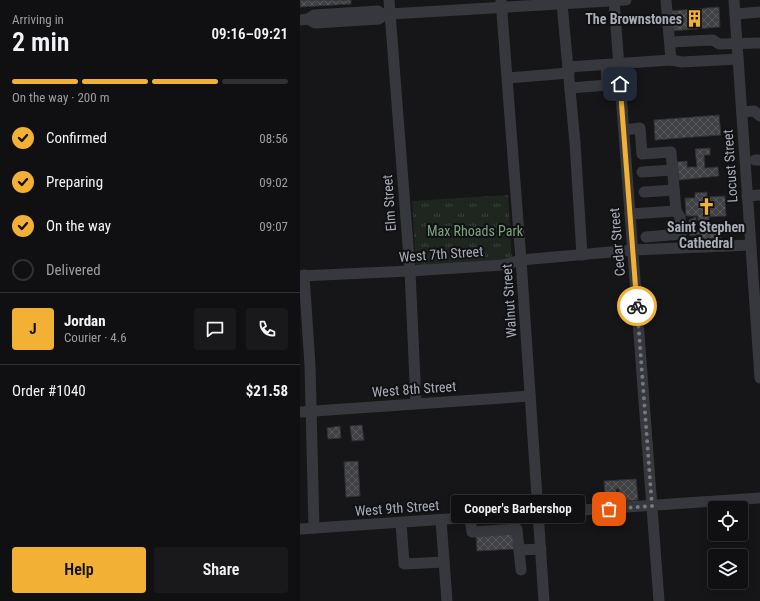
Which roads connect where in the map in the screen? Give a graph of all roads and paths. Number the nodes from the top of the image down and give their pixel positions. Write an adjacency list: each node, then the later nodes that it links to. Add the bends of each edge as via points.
1 (389, 0): 10 (street, Elm Street)
2 (614, 0): 3 (street); 7 (street); 18 (street, Cedar Street)
3 (626, 0)
4 (666, 0): 12 (street)
5 (734, 0): 9 (street, Locust Street)
6 (501, 4): 7 (street); 10 (street); 20 (street, Walnut Street)
7 (562, 4): 19 (street)
8 (760, 12): 9 (street)
9 (735, 14): 14 (street, Locust Street)
10 (387, 15): 11 (street, via 378,11 314,15); 40 (street, Elm Street)
11 (304, 19)
12 (670, 42): 14 (street, via 713,40 719,44); 16 (street)
13 (760, 43): 14 (street)
14 (737, 44): 15 (street, Locust Street)
15 (738, 59): 16 (street, via 682,62); 25 (street, Locust Street)
16 (671, 60): 18 (street)
17 (606, 65): 18 (street); 19 (street); 22 (street)
18 (619, 65): 21 (street, Cedar Street)
19 (568, 70): 20 (street); 23 (street)
20 (508, 78): 39 (street, Walnut Street)
21 (620, 84): 22 (street); 26 (street, Cedar Street)
22 (607, 85): 23 (street)
23 (570, 88): 38 (street)
24 (760, 116): 25 (street, via 755,120)
25 (742, 117): 32 (street, Locust Street)
26 (624, 130): 27 (street, via 640,128 642,154 671,152); 34 (street, Cedar Street)
27 (672, 170): 28 (street); 29 (street)
28 (642, 172)
29 (674, 190): 30 (street); 33 (street)
30 (644, 192)
31 (760, 195): 32 (street)
32 (747, 196): 36 (street, Locust Street)
33 (676, 211): 34 (street); 35 (street, via 680,217 681,234)
34 (630, 214): 37 (street, Cedar Street)
35 (646, 237)
36 (754, 249): 37 (street, West 7th Street); 42 (street, Locust Street)
37 (633, 250): 38 (street, West 7th Street); 50 (street, Cedar Street)
38 (582, 255): 39 (street, West 7th Street)
39 (521, 260): 40 (street, West 7th Street, via 503,265); 46 (street, Walnut Street)
40 (410, 271): 41 (street, West 7th Street); 47 (street, Elm Street)
41 (302, 275): 43 (street)
42 (757, 291): 44 (street, Locust Street)
43 (303, 311): 48 (street, via 310,365)
44 (760, 373): 45 (street, Locust Street)
45 (760, 378)
46 (530, 396): 47 (street, West 8th Street); 51 (street, Walnut Street)
47 (416, 403): 48 (street, West 8th Street)
48 (305, 411): 55 (street)
49 (760, 498): 50 (street, West 9th Street)
50 (652, 506): 51 (street, West 9th Street); 63 (street, Cedar Street)
51 (538, 513): 52 (street, West 9th Street); 57 (street, Walnut Street)
52 (470, 518): 53 (street, West 9th Street); 58 (street, via 472,532 517,529)
53 (441, 520): 54 (street, West 9th Street); 59 (street)
54 (401, 523): 55 (street, West 9th Street); 59 (street, via 404,564)
55 (314, 528): 56 (street, West 9th Street)
56 (300, 529)
57 (541, 549): 58 (street); 62 (street, Walnut Street)
58 (518, 550): 60 (street)
59 (444, 562): 61 (street)
60 (521, 570)
61 (447, 601)
62 (544, 601)
63 (659, 601)

